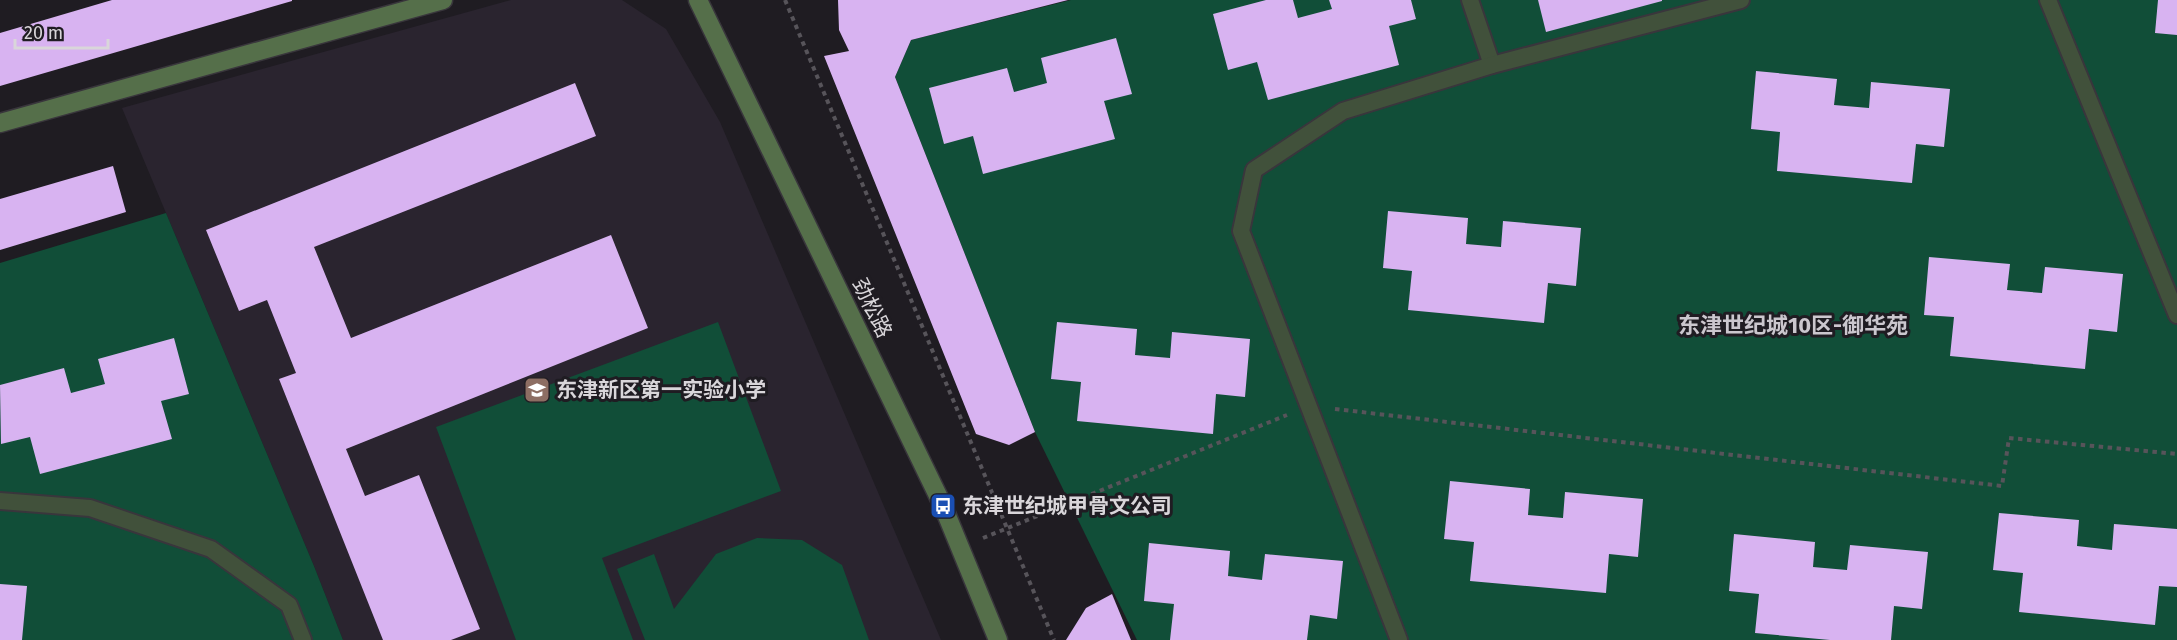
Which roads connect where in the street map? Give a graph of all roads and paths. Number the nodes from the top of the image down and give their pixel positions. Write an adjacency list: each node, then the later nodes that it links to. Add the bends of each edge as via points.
1 (442, 0): 8 (street)
2 (698, 0): 14 (street, 劲松路)
3 (785, 0): 13 (path)
4 (1470, 0): 7 (lane)
5 (1741, 0): 7 (lane)
6 (2048, 0): 9 (lane)
7 (1492, 65): 10 (lane, via 1343,111 1254,170 1241,231)
8 (0, 123)
9 (2177, 315)
10 (1309, 406): 11 (path, via 2002,486 2008,438); 13 (path); 18 (lane)
11 (2177, 454)
12 (0, 501): 15 (lane, via 90,508 211,549 289,605)
13 (1007, 528): 14 (path); 17 (path)
14 (960, 548): 16 (street, 劲松路)
15 (303, 640)
16 (998, 640)
17 (1054, 640)
18 (1399, 640)

